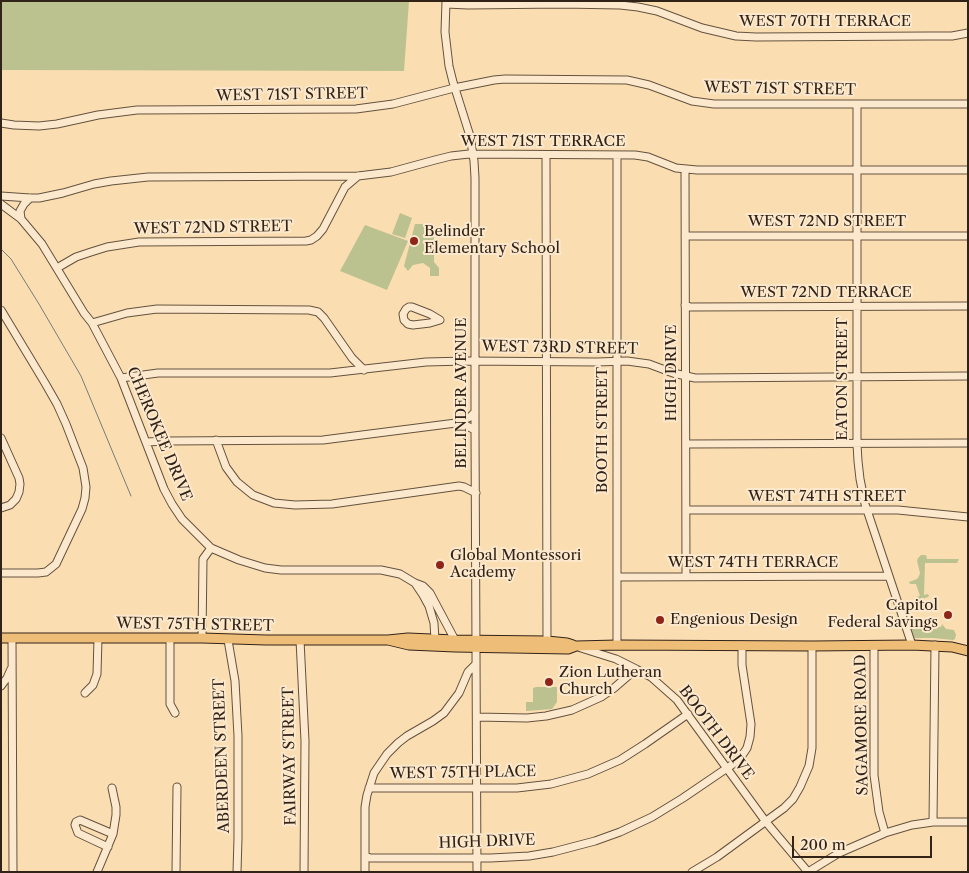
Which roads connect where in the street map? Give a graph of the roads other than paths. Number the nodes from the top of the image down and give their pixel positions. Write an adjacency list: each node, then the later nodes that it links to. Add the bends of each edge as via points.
1 (446, 3): 2 (street, WEST 70TH TERRACE, via 468,6); 5 (street, BELINDER AVENUE, via 446,40)
2 (564, 3): 3 (street, WEST 70TH TERRACE)
3 (585, 3): 4 (street, WEST 70TH TERRACE, via 657,11 702,28 736,36 952,36)
4 (968, 33)
5 (454, 88): 6 (street, WEST 71ST STREET, via 505,79 613,79 640,82 704,103); 8 (street, WEST 71ST STREET, via 394,104 356,109 137,110 39,126); 9 (street, BELINDER AVENUE)
6 (857, 104): 7 (street, WEST 71ST STREET); 13 (street, EATON STREET)
7 (968, 104)
8 (1, 123)
9 (473, 154): 10 (street, WEST 71ST TERRACE); 15 (street, WEST 71ST TERRACE); 32 (street, BELINDER AVENUE)
10 (546, 155): 11 (street, WEST 71ST TERRACE); 34 (street)
11 (617, 155): 12 (street, WEST 71ST TERRACE, via 648,157); 33 (street, BOOTH STREET)
12 (685, 169): 13 (street, WEST 71ST TERRACE); 22 (street, HIGH DRIVE)
13 (857, 170): 14 (street, WEST 71ST TERRACE); 23 (street, EATON STREET)
14 (968, 170)
15 (358, 176): 16 (street, WEST 71ST TERRACE); 17 (street, WEST 72ND STREET)
16 (340, 177): 17 (street); 19 (street, WEST 71ST TERRACE, via 138,178)
17 (345, 187): 25 (street, WEST 72ND STREET, via 323,229 311,240 139,242 91,252)
18 (1, 196): 19 (street, WEST 71ST TERRACE)
19 (30, 198): 21 (street, via 20,211)
20 (1, 204): 21 (street, CHEROKEE DRIVE)
21 (22, 219): 25 (street, CHEROKEE DRIVE)
22 (685, 236): 23 (street, WEST 72ND STREET); 26 (street, HIGH DRIVE)
23 (858, 236): 24 (street, WEST 72ND STREET); 28 (street, EATON STREET)
24 (968, 236)
25 (57, 268): 31 (street, CHEROKEE DRIVE)
26 (685, 304): 28 (street, WEST 72ND TERRACE, via 690,307); 36 (street, HIGH DRIVE)
27 (968, 306): 28 (street, WEST 72ND TERRACE)
28 (857, 307): 38 (street, EATON STREET)
29 (1, 310): 57 (street, via 57,404 86,478 82,509 56,564 46,572)
30 (440, 320): 30 (street, via 412,307 403,314 410,325)
31 (92, 323): 35 (street, via 148,310 309,310 324,318); 39 (street, CHEROKEE DRIVE)
32 (476, 361): 34 (street, WEST 73RD STREET); 35 (street, WEST 73RD STREET, via 426,362); 40 (street, BELINDER AVENUE)
33 (617, 361): 34 (street, WEST 73RD STREET); 36 (street, WEST 73RD STREET, via 639,362); 60 (street, BOOTH STREET)
34 (546, 362): 72 (street)
35 (364, 370): 39 (street, WEST 73RD STREET, via 152,374)
36 (685, 376): 38 (street, WEST 73RD STREET); 47 (street, HIGH DRIVE)
37 (968, 376): 38 (street, WEST 73RD STREET)
38 (857, 377): 48 (street, EATON STREET)
39 (121, 378): 45 (street, CHEROKEE DRIVE)
40 (475, 412): 41 (street); 42 (street, BELINDER AVENUE)
41 (456, 423): 42 (street); 43 (street, via 324,440)
42 (475, 430): 49 (street, BELINDER AVENUE)
43 (216, 440): 45 (street); 50 (street, via 226,466 237,482 253,495 274,503 332,504)
44 (2, 442): 52 (street, via 20,484 16,499)
45 (146, 442): 56 (street, CHEROKEE DRIVE, via 172,504 182,519)
46 (968, 443): 48 (street)
47 (686, 444): 48 (street); 53 (street, HIGH DRIVE)
48 (857, 444): 54 (street, EATON STREET)
49 (475, 475): 50 (street); 51 (street, BELINDER AVENUE)
50 (459, 486): 51 (street)
51 (476, 493): 73 (street, BELINDER AVENUE)
52 (1, 508)
53 (686, 510): 54 (street, WEST 74TH STREET); 58 (street, HIGH DRIVE)
54 (867, 510): 55 (street, WEST 74TH STREET); 59 (street, EATON STREET)
55 (968, 517)
56 (212, 548): 61 (street, CHEROKEE DRIVE, via 265,568 381,570 400,574); 66 (street, via 203,560)
57 (1, 573)
58 (686, 576): 59 (street, WEST 74TH TERRACE); 60 (street, WEST 74TH TERRACE)
59 (888, 576): 76 (street, EATON STREET)
60 (617, 577): 74 (street, BOOTH STREET)
61 (415, 583): 70 (street, via 429,606); 71 (street, CHEROKEE DRIVE, via 430,593)
62 (1, 638): 63 (main road, WEST 75TH STREET)
63 (12, 638): 64 (main road, WEST 75TH STREET); 83 (street)
64 (98, 638): 65 (main road, WEST 75TH STREET); 86 (street, via 98,674)
65 (170, 638): 66 (main road, WEST 75TH STREET); 88 (street, via 170,704)
66 (202, 638): 67 (main road, WEST 75TH STREET)
67 (228, 640): 68 (main road, WEST 75TH STREET); 107 (street, ABERDEEN STREET, via 235,681 238,736)
68 (300, 640): 69 (main road, WEST 75TH STREET); 108 (street, FAIRWAY STREET, via 305,741)
69 (388, 640): 70 (main road, WEST 75TH STREET); 73 (main road, WEST 75TH STREET, via 409,645)
70 (434, 640): 71 (main road, WEST 75TH STREET)
71 (455, 640): 73 (main road, WEST 75TH STREET)
72 (547, 641): 73 (main road, WEST 75TH STREET); 77 (main road, WEST 75TH STREET)
73 (476, 644): 77 (main road, WEST 75TH STREET, via 568,649); 82 (street, BELINDER AVENUE)
74 (617, 645): 75 (main road, WEST 75TH STREET); 77 (main road, WEST 75TH STREET)
75 (742, 645): 78 (main road, WEST 75TH STREET); 91 (street, HIGH DRIVE, via 750,737 744,752)
76 (912, 645): 79 (main road, WEST 75TH STREET); 80 (main road, WEST 75TH STREET)
77 (576, 646): 84 (street, BOOTH DRIVE)
78 (812, 646): 79 (main road, WEST 75TH STREET); 96 (street, via 812,748 809,766 793,799)
79 (874, 646): 99 (street, SAGAMORE ROAD, via 874,775)
80 (935, 646): 81 (main road, WEST 75TH STREET); 97 (street)
81 (967, 651)
82 (476, 664): 90 (street, BELINDER AVENUE); 94 (street, via 444,712 387,754 374,773)
83 (12, 666): 85 (street); 87 (street)
84 (636, 669): 89 (street, BOOTH DRIVE, via 663,686); 90 (street, via 601,697 572,710 537,717)
85 (1, 686): 87 (street)
86 (85, 693)
87 (12, 694): 104 (street)
88 (175, 713)
89 (688, 714): 91 (street, BOOTH DRIVE); 95 (street, WEST 75TH PLACE, via 638,750 588,774 532,787)
90 (477, 717): 95 (street, BELINDER AVENUE)
91 (727, 768): 96 (street, BOOTH DRIVE); 103 (street, HIGH DRIVE, via 667,809 620,832 554,852)
92 (177, 787): 106 (street)
93 (112, 788): 100 (street, via 116,815)
94 (369, 788): 95 (street, WEST 75TH PLACE); 102 (street, via 365,807)
95 (477, 788): 103 (street, BELINDER AVENUE)
96 (766, 822): 111 (street); 112 (street, BOOTH DRIVE)
97 (933, 822): 98 (street); 99 (street)
98 (968, 822)
99 (884, 833): 112 (street, via 839,853)
100 (113, 834): 101 (street); 101 (street, via 80,820 76,822 78,833)
101 (108, 846): 105 (street)
102 (365, 856): 103 (street, HIGH DRIVE); 109 (street)
103 (477, 858): 110 (street, BELINDER AVENUE)
104 (13, 872)
105 (97, 872)
106 (176, 872)
107 (237, 872)
108 (304, 872)
109 (365, 872)
110 (477, 872)
111 (692, 872)
112 (808, 872)

